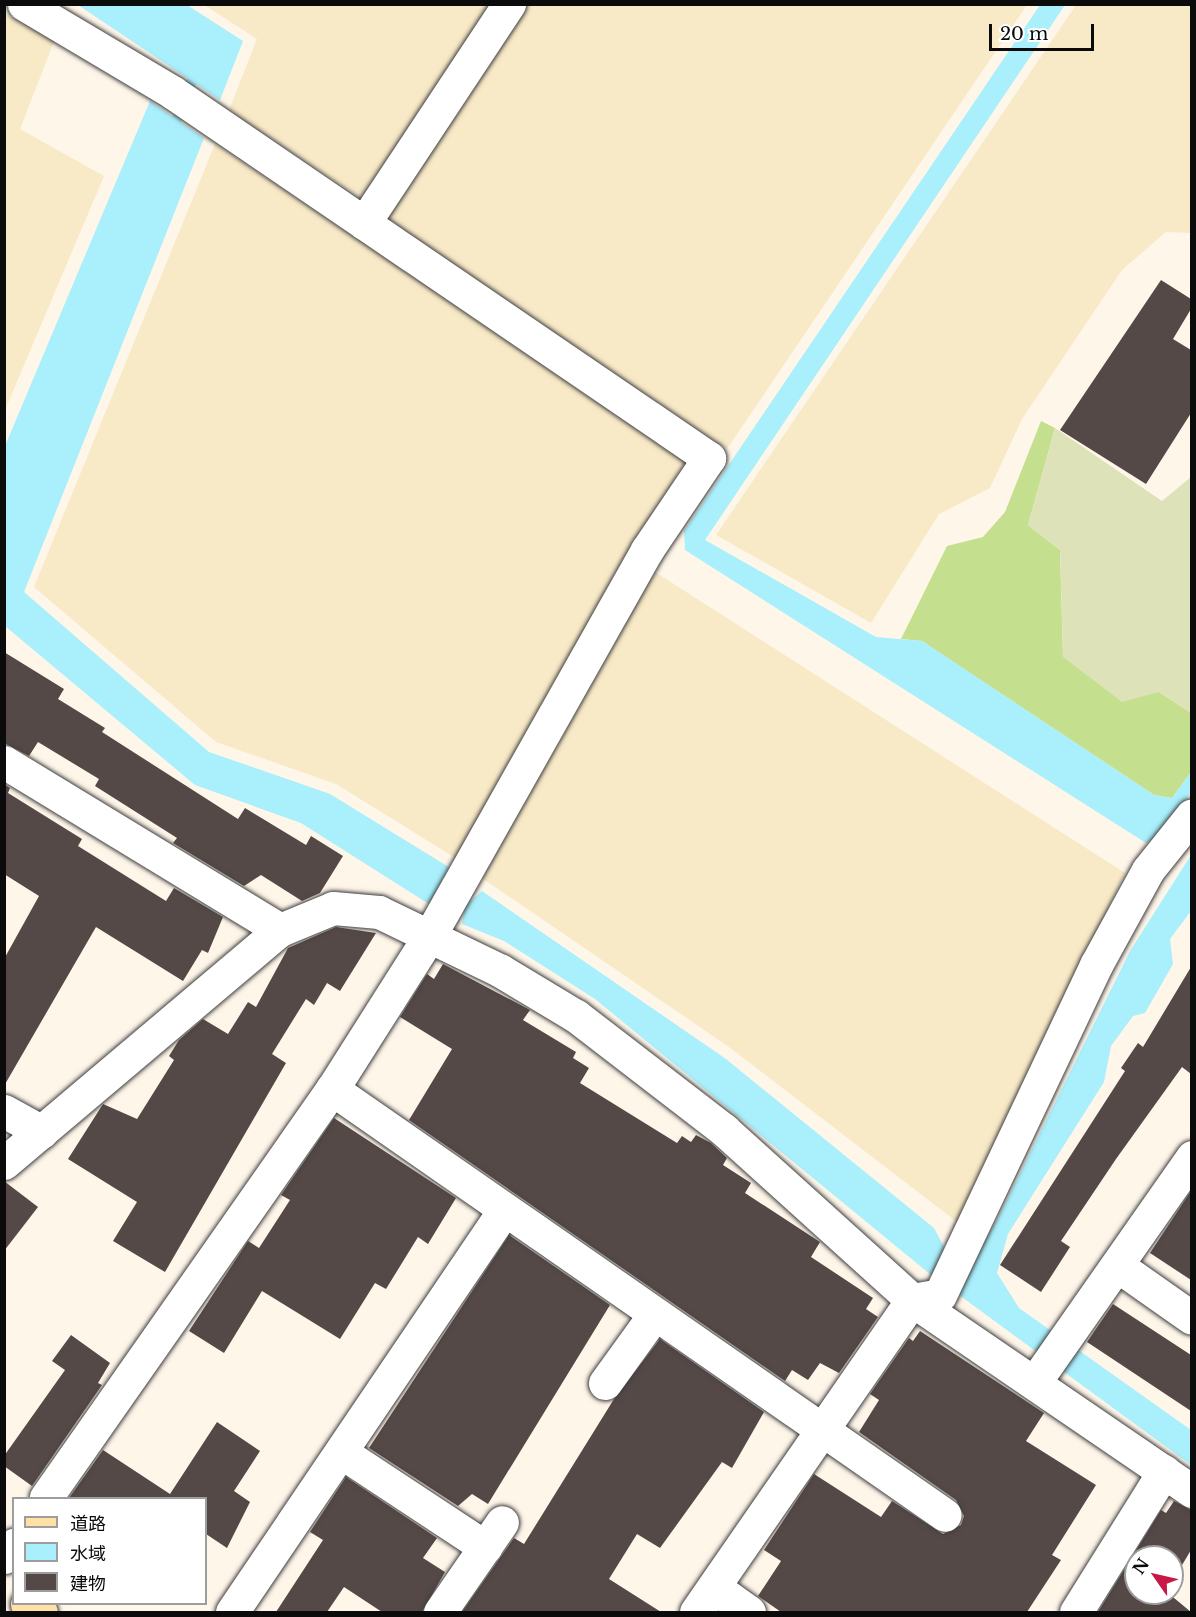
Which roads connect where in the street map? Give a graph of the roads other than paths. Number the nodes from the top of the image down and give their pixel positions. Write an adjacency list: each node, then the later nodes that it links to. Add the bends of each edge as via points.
1 (24, 4): 3 (street, via 183,100)
2 (509, 4): 3 (street)
3 (364, 223): 6 (street, via 709,458 647,550)
4 (4, 762): 7 (street)
5 (1186, 824): 15 (street, via 1148,870 1096,965 959,1262)
6 (435, 926): 7 (street, via 379,912 333,908); 8 (street); 15 (street, via 576,1016 724,1130)
7 (280, 930): 10 (street)
8 (332, 1089): 13 (street); 24 (street)
9 (4, 1111): 10 (street)
10 (42, 1132): 12 (street)
11 (1190, 1162): 14 (street)
12 (4, 1163)
13 (503, 1211): 16 (street); 21 (street)
14 (1118, 1266): 17 (street); 18 (street)
15 (926, 1297): 18 (street); 20 (street)
16 (654, 1315): 19 (street); 20 (street)
17 (1191, 1318)
18 (1039, 1377): 22 (street)
19 (605, 1383)
20 (822, 1431): 25 (street); 26 (street)
21 (341, 1452): 27 (street); 28 (street, via 493,1534)
22 (1164, 1471): 23 (street); 30 (street)
23 (1191, 1491)
24 (47, 1497)
25 (945, 1515)
26 (705, 1600): 29 (street)
27 (232, 1612)
28 (440, 1612)
29 (749, 1612)
30 (1076, 1612)

